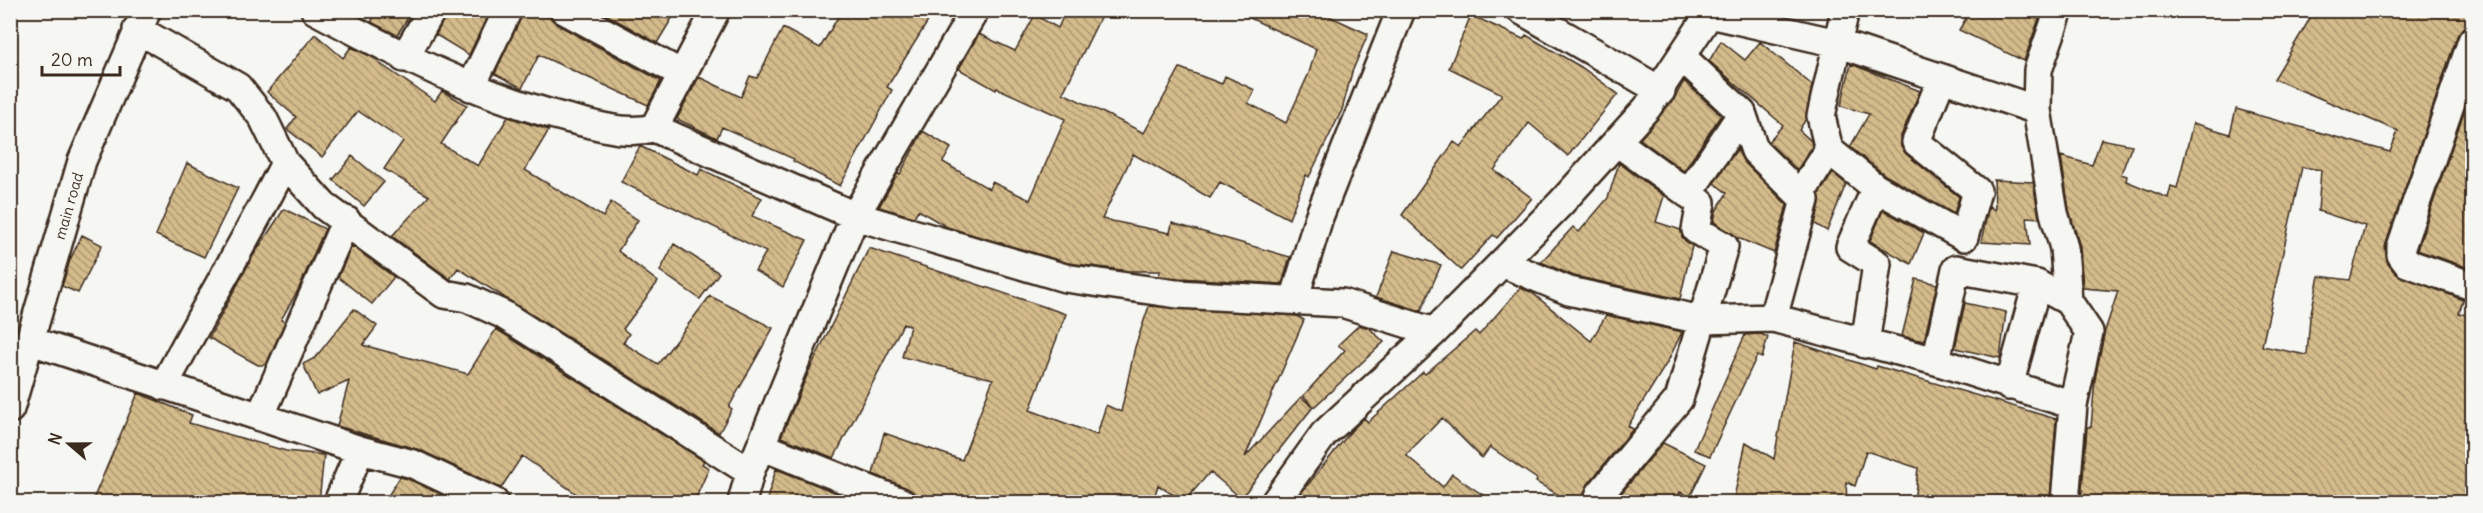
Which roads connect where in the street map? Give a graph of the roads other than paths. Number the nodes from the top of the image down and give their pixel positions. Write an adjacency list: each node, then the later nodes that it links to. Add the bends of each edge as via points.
1 (315, 10): 16 (street)
2 (432, 10): 16 (street)
3 (508, 10): 19 (street)
4 (564, 10): 17 (street)
5 (716, 10): 17 (street)
6 (975, 10): 30 (street)
7 (1401, 10): 35 (street, via 1319,217)
8 (1521, 10): 20 (street)
9 (1845, 10): 14 (street)
10 (2059, 10): 21 (street, via 2038,70)
11 (1711, 12): 14 (street); 15 (street)
12 (142, 20): 26 (street, via 238,87 263,118); 40 (street, main road, via 82,160)
13 (2472, 41): 34 (street, via 2401,247 2407,263)
14 (1837, 43): 18 (street); 25 (street, via 1821,116)
15 (1682, 57): 20 (street); 22 (street)
16 (404, 58): 19 (street)
17 (682, 74): 23 (street)
18 (1942, 78): 21 (street); 27 (street, via 1916,142 1977,190 1964,237)
19 (471, 87): 23 (street, via 603,128 633,133)
20 (1661, 91): 24 (street)
21 (2037, 110): 36 (street, via 2054,213 2064,248)
22 (1742, 113): 28 (street); 29 (street, via 1755,151)
23 (654, 128): 30 (street)
24 (1617, 142): 28 (street); 32 (street)
25 (1829, 150): 27 (street); 29 (street)
26 (285, 163): 31 (street, via 324,206); 43 (street)
27 (1876, 188): 41 (street, via 1850,247 1877,264)
28 (1688, 194): 38 (street, via 1701,203 1696,230 1724,246)
29 (1800, 195): 37 (street, via 1805,200)
30 (855, 216): 35 (street, via 1065,278 1177,294); 48 (street)
31 (346, 220): 47 (street); 50 (street, via 399,264 444,294 467,298 502,314)
32 (1502, 263): 38 (street, via 1569,291); 39 (street)
33 (2037, 284): 36 (street); 42 (street, via 1956,270); 44 (street)
34 (2472, 286)
35 (1294, 300): 39 (street, via 1342,303)
36 (2068, 301): 45 (street, via 2090,332)
37 (1773, 318): 38 (street); 41 (street)
38 (1701, 320): 56 (street, via 1679,399)
39 (1434, 332): 55 (street, via 1324,434)
40 (31, 341): 43 (street); 46 (street, main road)
41 (1865, 344): 42 (street)
42 (1936, 361): 44 (street)
43 (164, 386): 47 (street)
44 (2009, 386): 45 (street)
45 (2073, 405): 57 (street)
46 (10, 409)
47 (260, 417): 49 (street)
48 (761, 446): 50 (street); 54 (street)
49 (360, 450): 51 (street); 52 (street, via 413,464)
50 (750, 472): 53 (street)
51 (338, 502)
52 (494, 502)
53 (742, 502)
54 (901, 502)
55 (1275, 502)
56 (1597, 502)
57 (2065, 502)

